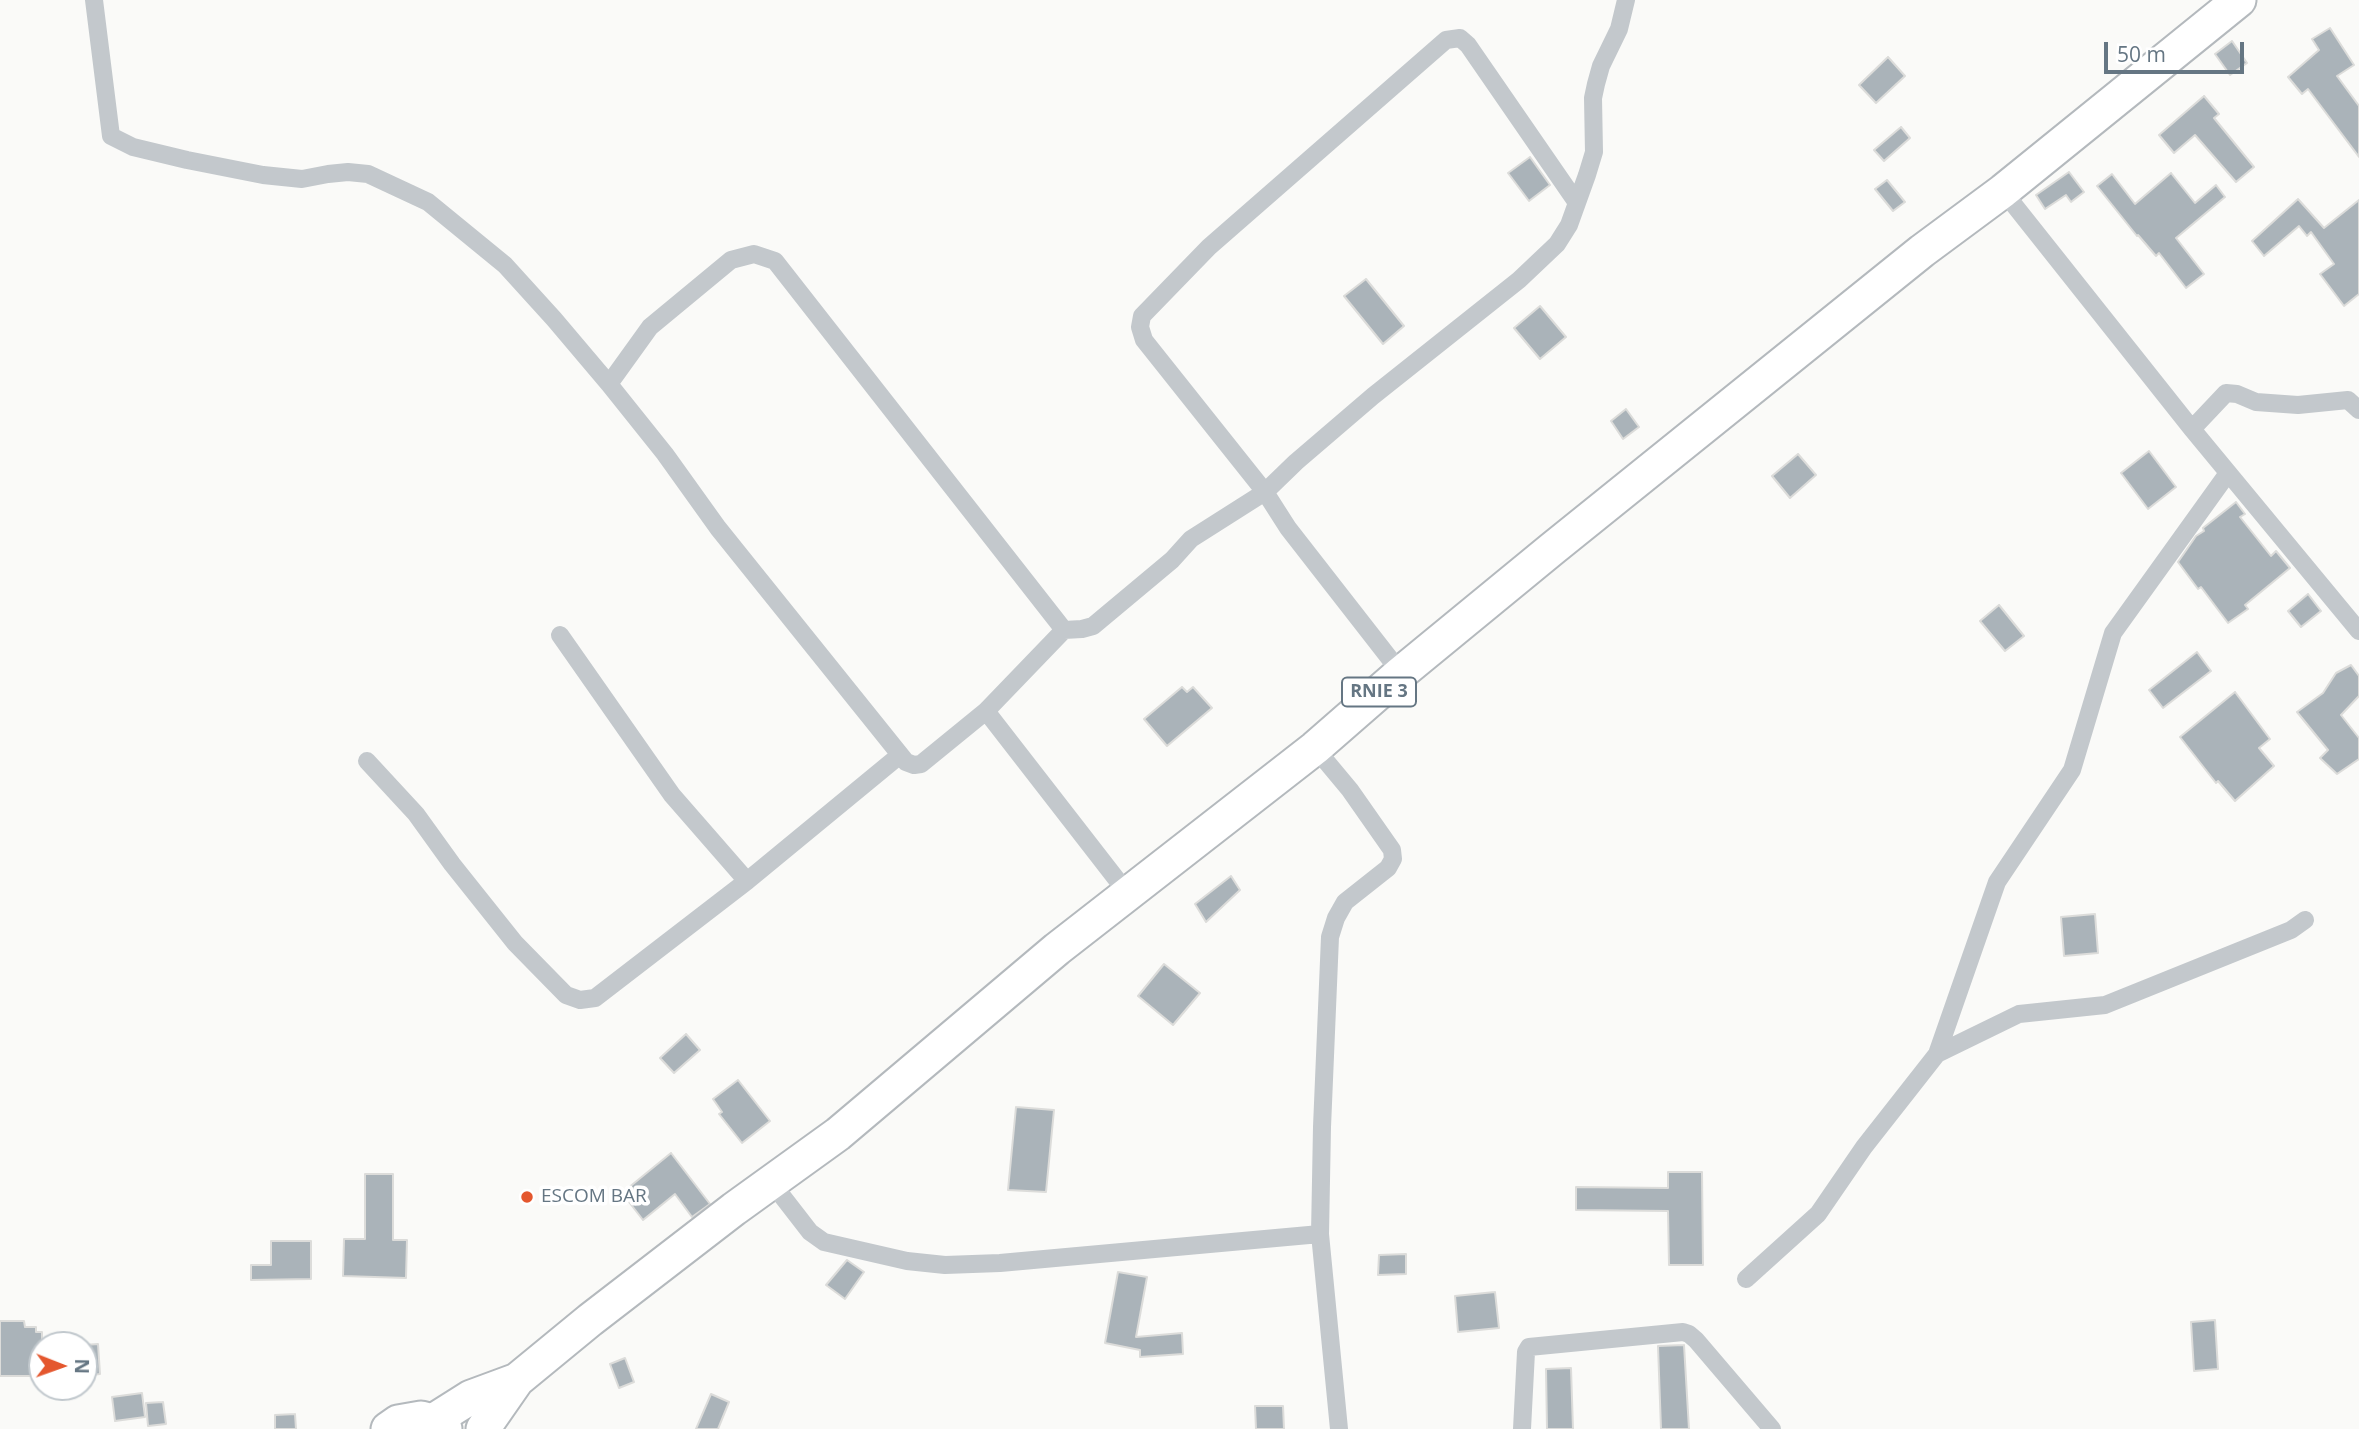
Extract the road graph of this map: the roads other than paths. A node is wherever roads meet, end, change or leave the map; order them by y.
1 (94, 0) edge
2 (1626, 0) edge
3 (2239, 0) edge
4 (2003, 191) junction
5 (1577, 203) junction
6 (609, 384) junction
7 (2359, 410) edge
8 (2192, 429) junction
9 (2228, 473) junction
10 (1265, 492) junction
11 (1064, 630) junction
12 (2359, 631) edge
13 (560, 635) dead end
14 (1401, 673) junction
15 (986, 711) junction
16 (1315, 748) junction
17 (900, 755) junction
18 (367, 761) dead end
19 (747, 881) junction
20 (1128, 894) junction
21 (2305, 920) dead end
22 (1937, 1054) junction
23 (772, 1183) junction
24 (1320, 1234) junction
25 (1746, 1279) dead end
26 (517, 1380) junction
27 (439, 1425) edge
28 (388, 1429) edge
29 (483, 1429) edge
30 (1339, 1429) edge
31 (1522, 1429) edge
32 (1772, 1429) edge

1 - 6 street
2 - 5 street
3 - 4 highway, RNIE 3
4 - 8 street
4 - 14 highway, RNIE 3
5 - 10 street
5 - 10 street
6 - 11 street
6 - 17 street
7 - 8 street
8 - 9 street
9 - 12 street
9 - 22 street
10 - 11 street
10 - 14 street
11 - 15 street
13 - 19 street
14 - 16 highway, RNIE 3
15 - 17 street
15 - 20 street
16 - 20 highway, RNIE 3
16 - 24 street
17 - 19 street
18 - 19 street
20 - 23 highway, RNIE 3
21 - 22 street
22 - 25 street
23 - 24 street
23 - 26 highway, RNIE 3
24 - 30 street
26 - 27 highway, RNIE 3
26 - 29 highway, RNIE 3
27 - 28 highway
31 - 32 street

